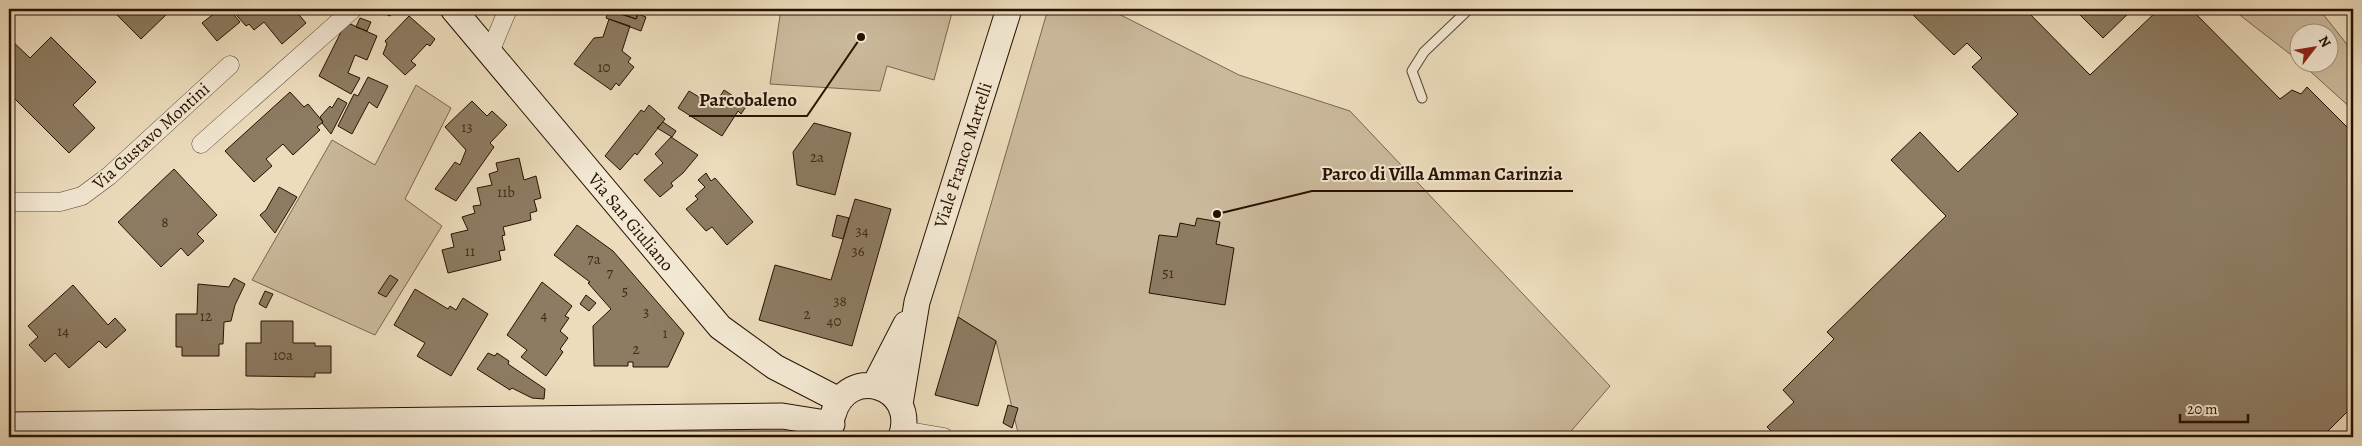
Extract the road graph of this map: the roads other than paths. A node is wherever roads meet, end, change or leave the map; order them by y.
1 (353, 9) edge
2 (453, 9) edge
3 (508, 9) edge
4 (1009, 9) edge
5 (1469, 9) edge
6 (490, 52) junction
7 (230, 65) dead end
8 (1422, 98) dead end
9 (201, 144) dead end
10 (9, 202) edge
11 (917, 302) junction
12 (874, 386) junction
13 (839, 400) junction
14 (900, 404) junction
15 (9, 425) edge
16 (580, 429) edge
17 (362, 430) edge
18 (834, 431) edge
19 (902, 434) edge
20 (944, 437) edge

1 - 9 street
2 - 6 main road, Via San Giuliano
3 - 6 street
4 - 11 main road, Viale Franco Martelli
5 - 8 lane
6 - 13 main road, Via San Giuliano
7 - 10 street, Via Gustavo Montini
11 - 12 main road, Viale Franco Martelli
11 - 14 main road, Viale Franco Martelli
12 - 13 main road
12 - 14 main road
13 - 18 main road
14 - 19 main road, Viale Franco Martelli
15 - 17 main road
16 - 17 main road
16 - 18 main road
19 - 20 street

